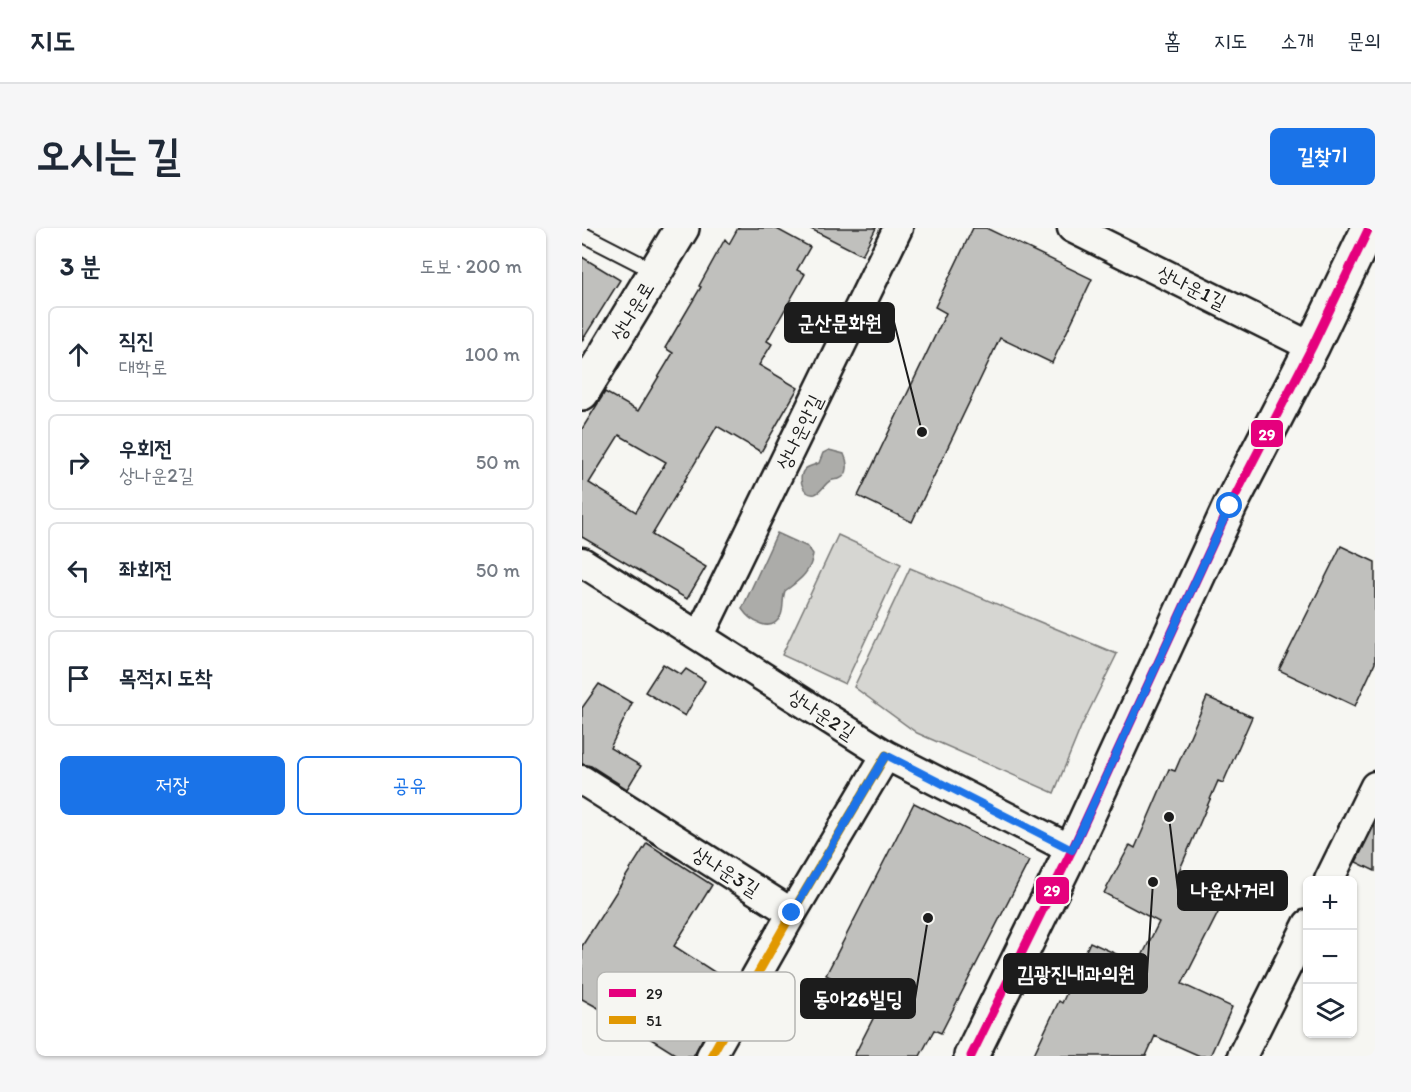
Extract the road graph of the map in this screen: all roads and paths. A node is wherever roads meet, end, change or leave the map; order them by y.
1 (682, 228) edge
2 (898, 228) edge
3 (1072, 228) edge
4 (1370, 228) edge
5 (588, 233) edge
6 (1109, 236) edge
7 (656, 272) junction
8 (1312, 347) junction
9 (582, 393) edge
10 (582, 562) edge
11 (700, 635) junction
12 (886, 755) junction
13 (582, 780) edge
14 (1375, 786) edge
15 (1072, 850) junction
16 (1331, 876) edge
17 (792, 913) junction
18 (1305, 930) edge
19 (759, 972) edge
20 (719, 1041) edge
21 (711, 1056) edge
22 (971, 1056) edge
23 (1242, 1056) edge

1 - 7 street, 상나운로
2 - 11 street, 상나운안길
3 - 6 street, 상나운1길
4 - 8 street
5 - 7 lane
6 - 8 street, 상나운1길
7 - 9 street, 상나운로
8 - 15 street
10 - 11 street, 상나운2길
11 - 12 street, 상나운2길
12 - 15 street, 상나운2길
12 - 17 street
13 - 17 street, 상나운3길
14 - 16 street
15 - 22 street
17 - 19 street
18 - 23 street
20 - 21 street

